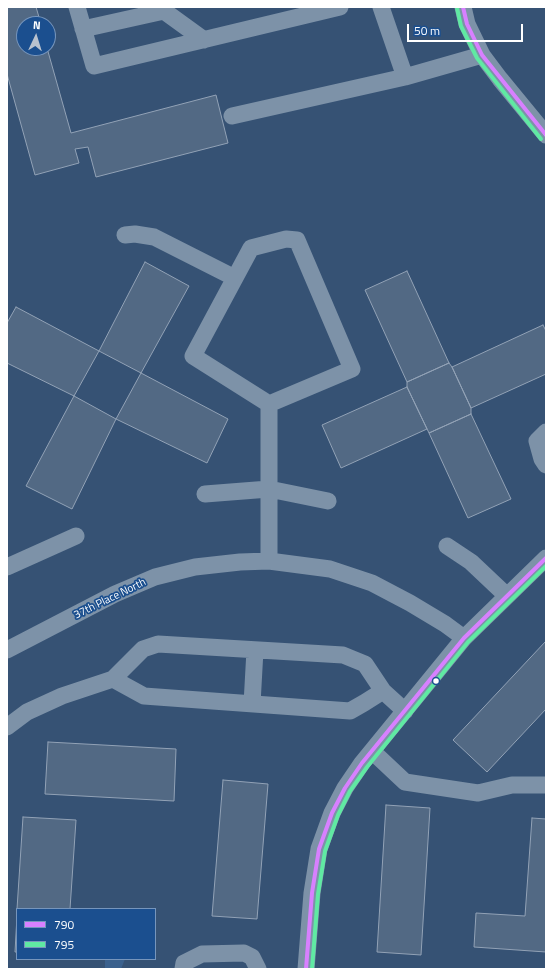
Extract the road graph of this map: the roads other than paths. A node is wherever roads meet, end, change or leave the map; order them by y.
1 (77, 7) edge
2 (340, 7) edge
3 (381, 7) edge
4 (462, 7) edge
5 (83, 29) junction
6 (204, 40) junction
7 (482, 55) junction
8 (405, 77) junction
9 (232, 116) dead end
10 (546, 135) edge
11 (125, 235) dead end
12 (235, 278) junction
13 (269, 404) junction
14 (546, 432) edge
15 (546, 465) edge
16 (270, 489) junction
17 (205, 494) dead end
18 (328, 501) dead end
19 (76, 536) dead end
20 (448, 546) dead end
21 (546, 558) edge
22 (269, 561) junction
23 (7, 567) edge
24 (507, 596) junction
25 (464, 638) junction
26 (7, 650) edge
27 (255, 650) junction
28 (112, 679) junction
29 (383, 691) junction
30 (252, 704) junction
31 (404, 711) junction
32 (7, 727) edge
33 (372, 751) junction
34 (546, 785) edge
35 (183, 969) edge
36 (258, 969) edge
37 (306, 969) edge

1 - 5 street
2 - 6 street
3 - 8 street
4 - 7 street
5 - 6 street
5 - 6 street
7 - 8 street
7 - 10 street
8 - 9 street
11 - 12 street
12 - 13 street
12 - 13 street
13 - 16 street
14 - 15 street
16 - 17 street
16 - 18 street
16 - 22 street
19 - 23 street
20 - 24 street
21 - 24 street
22 - 25 street, 37th Place North
22 - 26 street, 37th Place North
24 - 25 street
25 - 31 street
27 - 28 street
27 - 29 street
27 - 30 street
28 - 30 street
28 - 32 street
29 - 30 street
29 - 31 street
31 - 33 street
33 - 34 street
33 - 37 street
35 - 36 street

